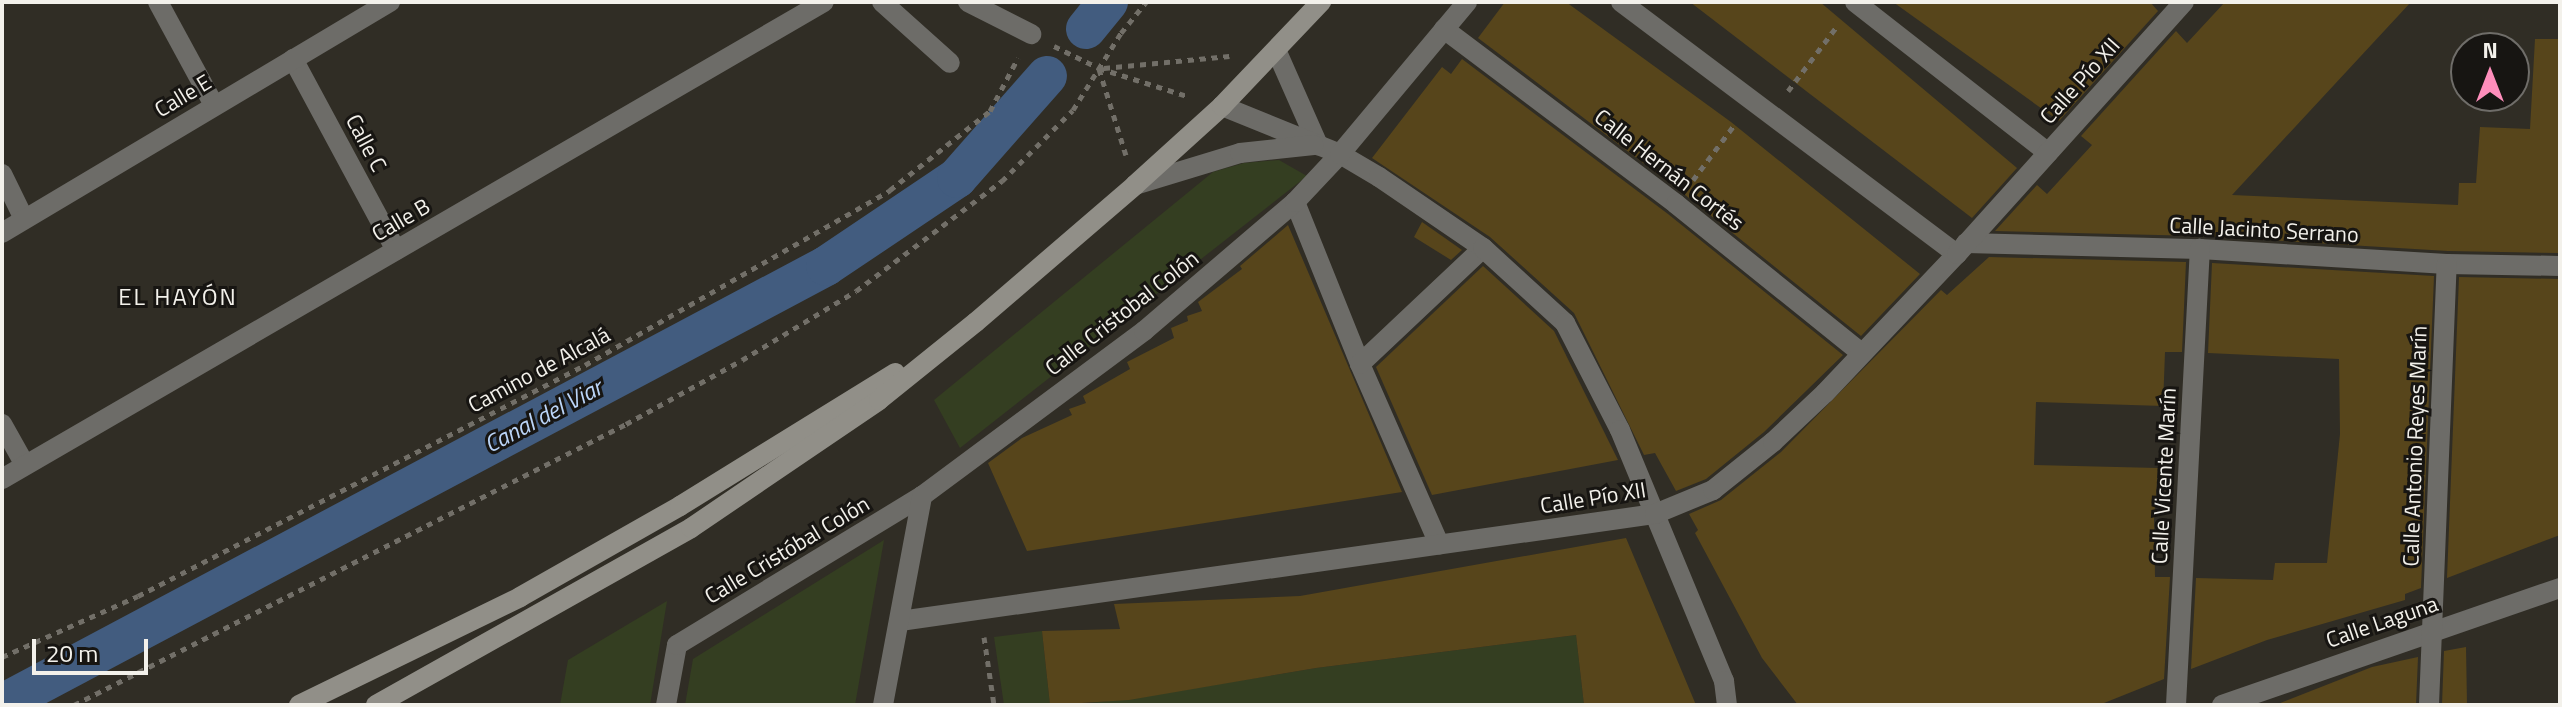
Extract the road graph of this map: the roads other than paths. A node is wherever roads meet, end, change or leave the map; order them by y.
1 (158, 2) edge
2 (390, 2) edge
3 (824, 2) edge
4 (882, 2) edge
5 (968, 2) edge
6 (1321, 2) edge
7 (1467, 2) edge
8 (1621, 2) edge
9 (2184, 2) edge
10 (1850, 8) edge
11 (1444, 29) junction
12 (1031, 34) road end
13 (1277, 52) junction
14 (293, 59) junction
15 (950, 63) dead end
16 (214, 105) junction
17 (1222, 106) junction
18 (1318, 145) junction
19 (2048, 153) junction
20 (1340, 154) junction
21 (2, 174) edge
22 (1135, 185) junction
23 (1295, 202) junction
24 (24, 219) junction
25 (2, 233) edge
26 (1483, 248) junction
27 (1961, 248) junction
28 (2200, 249) junction
29 (396, 250) junction
30 (2447, 264) junction
31 (2560, 266) edge
32 (976, 322) junction
33 (1860, 352) junction
34 (1360, 364) junction
35 (2, 424) edge
36 (25, 465) junction
37 (2, 479) edge
38 (922, 496) junction
39 (1655, 514) junction
40 (1439, 544) junction
41 (2560, 588) edge
42 (900, 621) junction
43 (2431, 630) junction
44 (1724, 681) junction
45 (299, 705) edge
46 (376, 705) edge
47 (666, 705) edge
48 (883, 705) edge
49 (1727, 705) edge
50 (1744, 705) edge
51 (2176, 705) edge
52 (2222, 705) edge
53 (2429, 705) edge

1 - 16 street
2 - 14 street, Calle E
3 - 29 street, Calle B
4 - 15 street
5 - 12 street
6 - 13 main road
7 - 11 street, Calle Cristobal Colón
8 - 27 street
9 - 19 street, Calle Pío XII
10 - 19 street
11 - 20 street, Calle Cristobal Colón
11 - 33 street, Calle Hernán Cortés
13 - 17 main road
13 - 18 street
14 - 16 street, Calle E
14 - 29 street, Calle C
16 - 24 street, Calle E
17 - 18 street
17 - 22 main road
18 - 20 street
18 - 22 street
19 - 27 street, Calle Pío XII
20 - 23 street, Calle Cristobal Colón
20 - 26 street
21 - 24 street
22 - 32 main road
23 - 34 street
23 - 38 street, Calle Cristobal Colón
24 - 25 street, Calle E
26 - 34 street
26 - 39 street
27 - 28 street, Calle Jacinto Serrano
27 - 33 street, Calle Pío XII
28 - 30 street, Calle Jacinto Serrano
28 - 51 street, Calle Vicente Marín
29 - 36 street, Calle B
30 - 31 street, Calle Jacinto Serrano
30 - 43 street, Calle Antonio Reyes Marín
32 - 45 main road
32 - 46 main road
33 - 39 street, Calle Pío XII
34 - 40 street
35 - 36 street
36 - 37 street, Calle B
38 - 42 street
38 - 47 street, Calle Cristóbal Colón
39 - 40 street, Calle Pío XII
39 - 44 street
40 - 42 street, Calle Pío XII
41 - 43 street, Calle Laguna
42 - 48 street
43 - 52 street, Calle Laguna
43 - 53 street, Calle Antonio Reyes Marín
44 - 49 street
44 - 50 street

